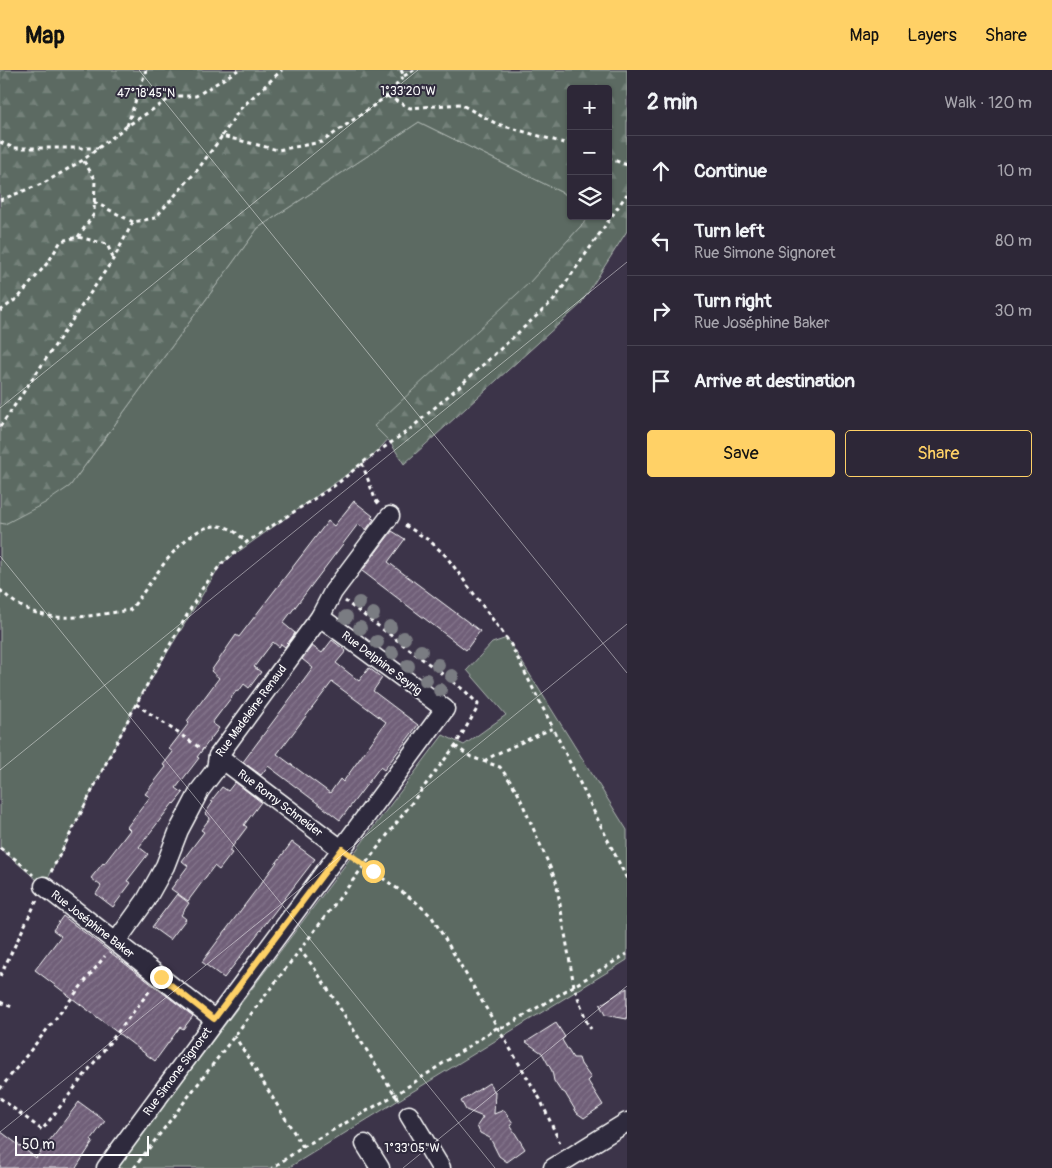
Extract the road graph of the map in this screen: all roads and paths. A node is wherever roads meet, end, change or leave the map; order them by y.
1 (146, 70) edge
2 (238, 70) edge
3 (282, 70) edge
4 (401, 70) edge
5 (414, 70) edge
6 (404, 76) junction
7 (387, 96) junction
8 (126, 126) junction
9 (222, 136) junction
10 (0, 142) edge
11 (567, 144) edge
12 (98, 148) junction
13 (612, 159) edge
14 (82, 160) junction
15 (627, 165) edge
16 (627, 194) edge
17 (0, 200) edge
18 (94, 202) junction
19 (133, 222) junction
20 (78, 236) junction
21 (114, 258) junction
22 (0, 311) edge
23 (0, 427) edge
24 (362, 463) junction
25 (390, 516) junction
26 (247, 542) junction
27 (0, 590) edge
28 (320, 617) junction
29 (136, 704) junction
30 (445, 709) joint
31 (553, 728) junction
32 (455, 746) dead end
33 (218, 756) junction
34 (484, 762) junction
35 (0, 848) edge
36 (342, 849) junction
37 (627, 879) edge
38 (44, 886) junction
39 (116, 942) junction
40 (299, 949) dead end
41 (627, 954) edge
42 (1, 971) edge
43 (0, 976) edge
44 (161, 977) junction
45 (574, 986) junction
46 (0, 1002) edge
47 (12, 1008) dead end
48 (214, 1019) junction
49 (498, 1027) junction
50 (591, 1029) dead end
51 (234, 1035) dead end
52 (0, 1088) edge
53 (395, 1095) junction
54 (0, 1098) edge
55 (409, 1115) joint
56 (627, 1122) edge
57 (365, 1144) dead end
58 (303, 1146) junction
59 (560, 1164) edge
60 (106, 1168) edge
61 (272, 1168) edge
62 (380, 1168) edge
63 (441, 1168) edge

1 - 8 path
2 - 8 path
3 - 9 path
4 - 6 path
5 - 6 path
6 - 7 path
7 - 9 path
7 - 11 path
8 - 12 path
9 - 19 path
10 - 12 path
12 - 14 path
13 - 15 path
14 - 17 path
14 - 18 path
16 - 24 path
18 - 19 path
18 - 20 path
19 - 21 path
20 - 21 path
20 - 22 path
21 - 23 path
24 - 25 path
24 - 26 path
25 - 28 street, Rue Madeleine Renaud
25 - 31 path
26 - 27 path
26 - 29 path
28 - 30 street, Rue Delphine Seyrig
28 - 33 street, Rue Madeleine Renaud
29 - 33 path
29 - 38 path
30 - 36 street, Rue Simone Signoret
31 - 34 path
31 - 37 path
32 - 34 path
33 - 36 street, Rue Romy Schneider
33 - 39 street, Rue Madeleine Renaud
34 - 45 path
35 - 38 path
36 - 48 street, Rue Simone Signoret
36 - 49 path
38 - 39 street, Rue Joséphine Baker
38 - 42 path
39 - 44 street, Rue Joséphine Baker
39 - 52 path
40 - 53 path
41 - 45 path
42 - 43 path
44 - 48 street, Rue Joséphine Baker
44 - 54 path
45 - 49 path
45 - 50 path
46 - 47 path
48 - 60 street, Rue Simone Signoret
49 - 53 path
49 - 59 path
51 - 58 path
53 - 55 path
53 - 58 path
55 - 63 street
56 - 59 street
57 - 62 street
58 - 61 path

